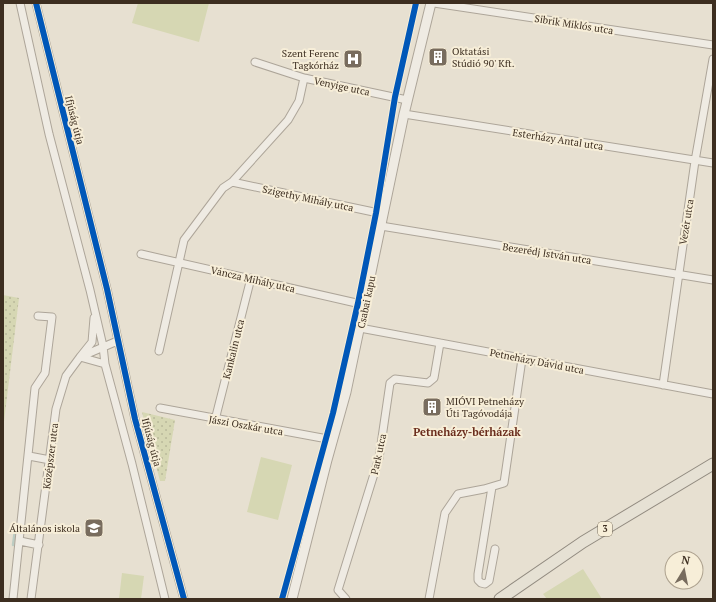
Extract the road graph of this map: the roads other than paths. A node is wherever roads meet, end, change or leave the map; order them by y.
1 (20, 3) edge
2 (36, 3) edge
3 (431, 3) edge
4 (434, 3) edge
5 (713, 45) edge
6 (713, 59) edge
7 (255, 62) dead end
8 (304, 78) junction
9 (407, 100) junction
10 (404, 114) junction
11 (695, 160) junction
12 (713, 163) edge
13 (232, 182) junction
14 (383, 214) junction
15 (381, 226) junction
16 (141, 254) dead end
17 (179, 262) junction
18 (678, 274) junction
19 (251, 278) junction
20 (713, 280) edge
21 (107, 289) junction
22 (365, 305) junction
23 (94, 312) junction
24 (38, 316) dead end
25 (360, 328) junction
26 (115, 342) junction
27 (440, 343) junction
28 (103, 346) junction
29 (159, 351) dead end
30 (80, 357) junction
31 (522, 358) junction
32 (105, 364) junction
33 (124, 368) junction
34 (663, 385) junction
35 (713, 394) edge
36 (160, 408) dead end
37 (216, 420) junction
38 (333, 440) junction
39 (29, 456) junction
40 (50, 460) junction
41 (713, 464) edge
42 (492, 487) junction
43 (20, 541) junction
44 (40, 545) junction
45 (495, 549) dead end
46 (13, 599) edge
47 (31, 599) edge
48 (165, 599) edge
49 (184, 599) edge
50 (292, 599) edge
51 (346, 599) edge
52 (429, 599) edge
53 (500, 599) edge

1 - 23 street
2 - 21 street, Ifjúság útja
3 - 9 street, Csabai kapu
4 - 5 street, Sibrik Miklós utca
6 - 11 street, Vezér utca
7 - 8 street, Venyige utca
8 - 9 street, Venyige utca
8 - 13 street
9 - 10 street, Csabai kapu
10 - 11 street, Esterházy Antal utca
10 - 14 street, Csabai kapu
11 - 12 street, Esterházy Antal utca
11 - 18 street, Vezér utca
13 - 14 street, Szigethy Mihály utca
13 - 17 street
14 - 15 street, Csabai kapu
15 - 18 street, Bezerédj István utca
15 - 22 street, Csabai kapu
16 - 17 street, Váncza Mihály utca
17 - 19 street, Váncza Mihály utca
17 - 29 street
18 - 20 street, Bezerédj István utca
18 - 34 street, Vezér utca
19 - 22 street, Váncza Mihály utca
19 - 37 street, Kankalin utca
21 - 26 street, Ifjúság útja
21 - 33 street, Ifjúság útja
22 - 25 street, Csabai kapu
23 - 28 street
23 - 30 street
24 - 39 street, Középszer utca
25 - 27 street, Petneházy Dávid utca
25 - 38 street, Csabai kapu
26 - 28 street, Középszer utca
26 - 33 street, Ifjúság útja
27 - 31 street, Petneházy Dávid utca
27 - 51 street, Park utca
28 - 30 street, Középszer utca
28 - 32 street
30 - 32 street
30 - 40 street, Középszer utca
31 - 34 street, Petneházy Dávid utca
31 - 42 street
32 - 48 street
33 - 49 street, Ifjúság útja
34 - 35 street, Petneházy Dávid utca
36 - 37 street, Jászi Oszkár utca
37 - 38 street, Jászi Oszkár utca
38 - 50 street, Csabai kapu
39 - 40 street
39 - 43 street, Középszer utca
40 - 44 street, Középszer utca
41 - 53 main road, 3
42 - 45 street
42 - 52 street
43 - 44 street
43 - 46 street
44 - 47 street, Középszer utca

